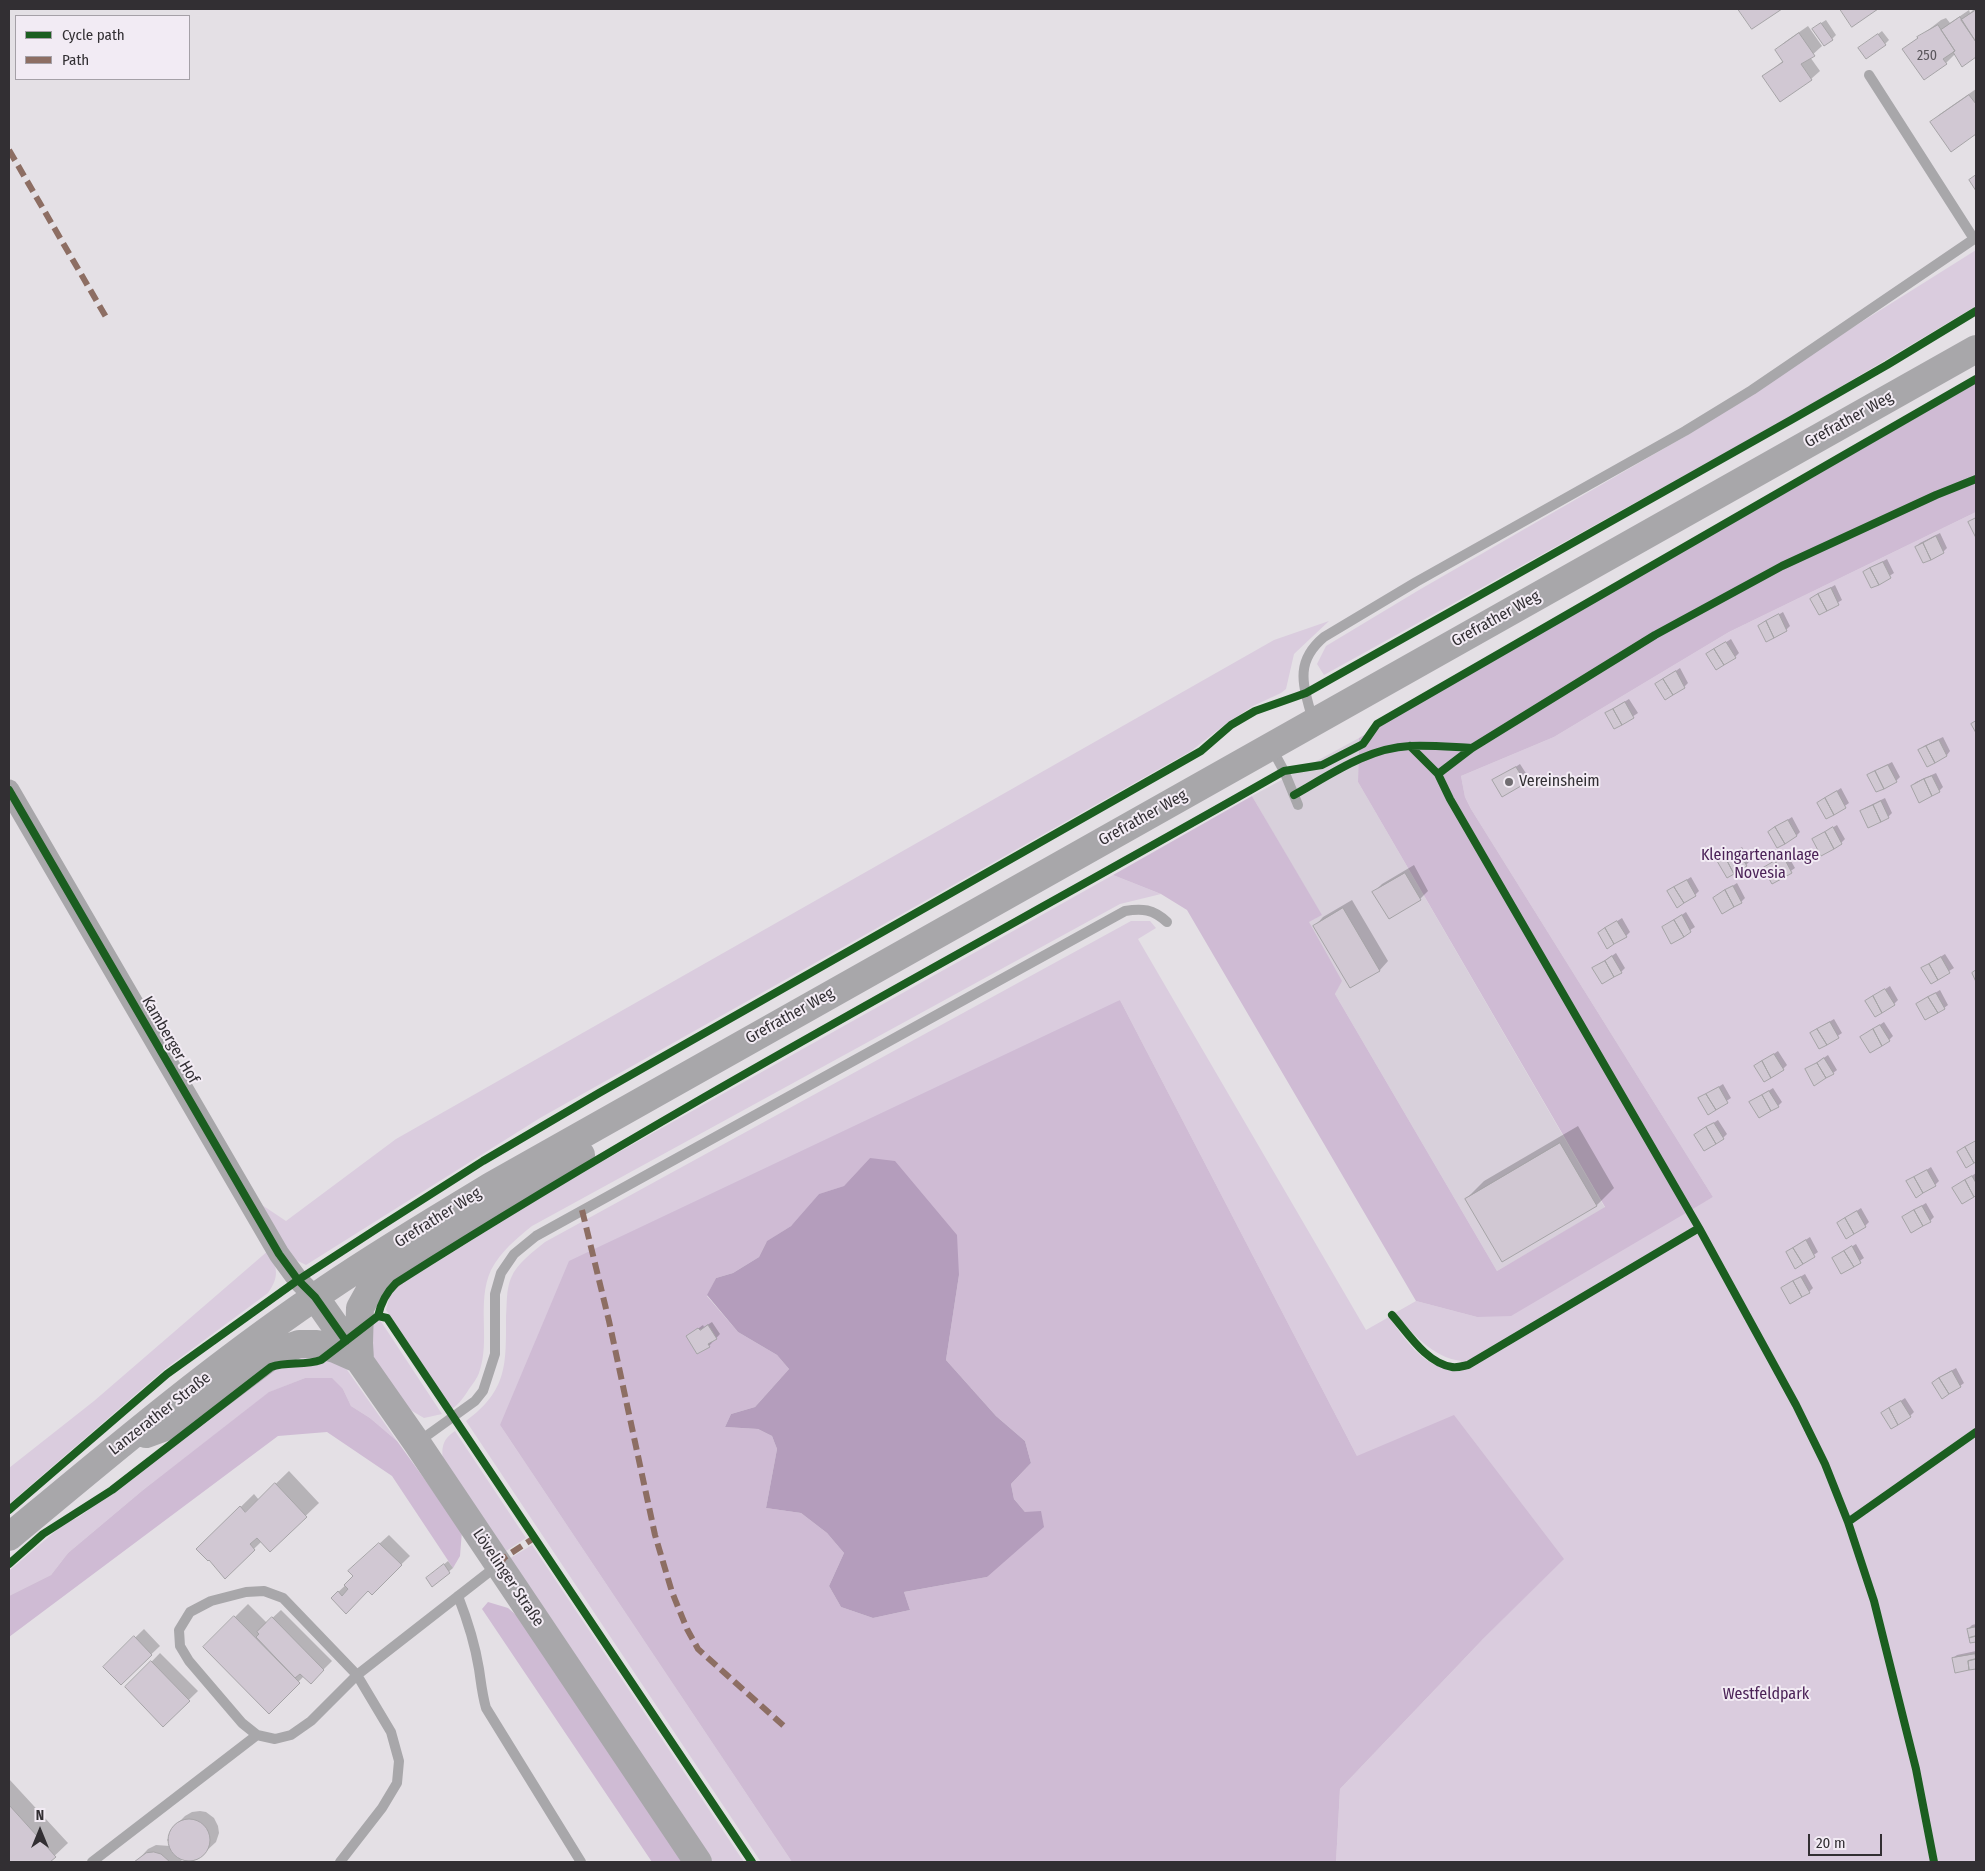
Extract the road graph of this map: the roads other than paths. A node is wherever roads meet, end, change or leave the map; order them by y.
1 (1869, 74) dead end
2 (1975, 238) edge
3 (1976, 349) edge
4 (1313, 722) junction
5 (1271, 746) junction
6 (9, 790) edge
7 (1298, 805) dead end
8 (1167, 922) dead end
9 (612, 1116) junction
10 (315, 1297) junction
11 (360, 1360) junction
12 (124, 1441) junction
13 (417, 1443) junction
14 (9, 1536) edge
15 (499, 1565) junction
16 (458, 1596) junction
17 (357, 1675) junction
18 (257, 1735) junction
19 (92, 1862) edge
20 (340, 1862) edge
21 (581, 1862) edge
22 (698, 1862) edge

1 - 2 lane
2 - 4 lane
3 - 4 main road, Grefrather Weg
4 - 5 main road, Grefrather Weg
5 - 7 lane
5 - 9 main road, Grefrather Weg
6 - 10 street, Kamberger Hof
8 - 13 lane
9 - 10 main road, Grefrather Weg
9 - 11 main road
10 - 11 main road, Lövelinger Straße
10 - 12 main road, Lanzerather Straße
11 - 12 main road
11 - 13 main road, Lövelinger Straße
12 - 14 main road, Lanzerather Straße
13 - 15 main road, Lövelinger Straße
15 - 16 lane
15 - 22 main road, Lövelinger Straße
16 - 17 lane
16 - 21 lane
17 - 18 lane
17 - 18 lane
17 - 20 lane
18 - 19 lane

